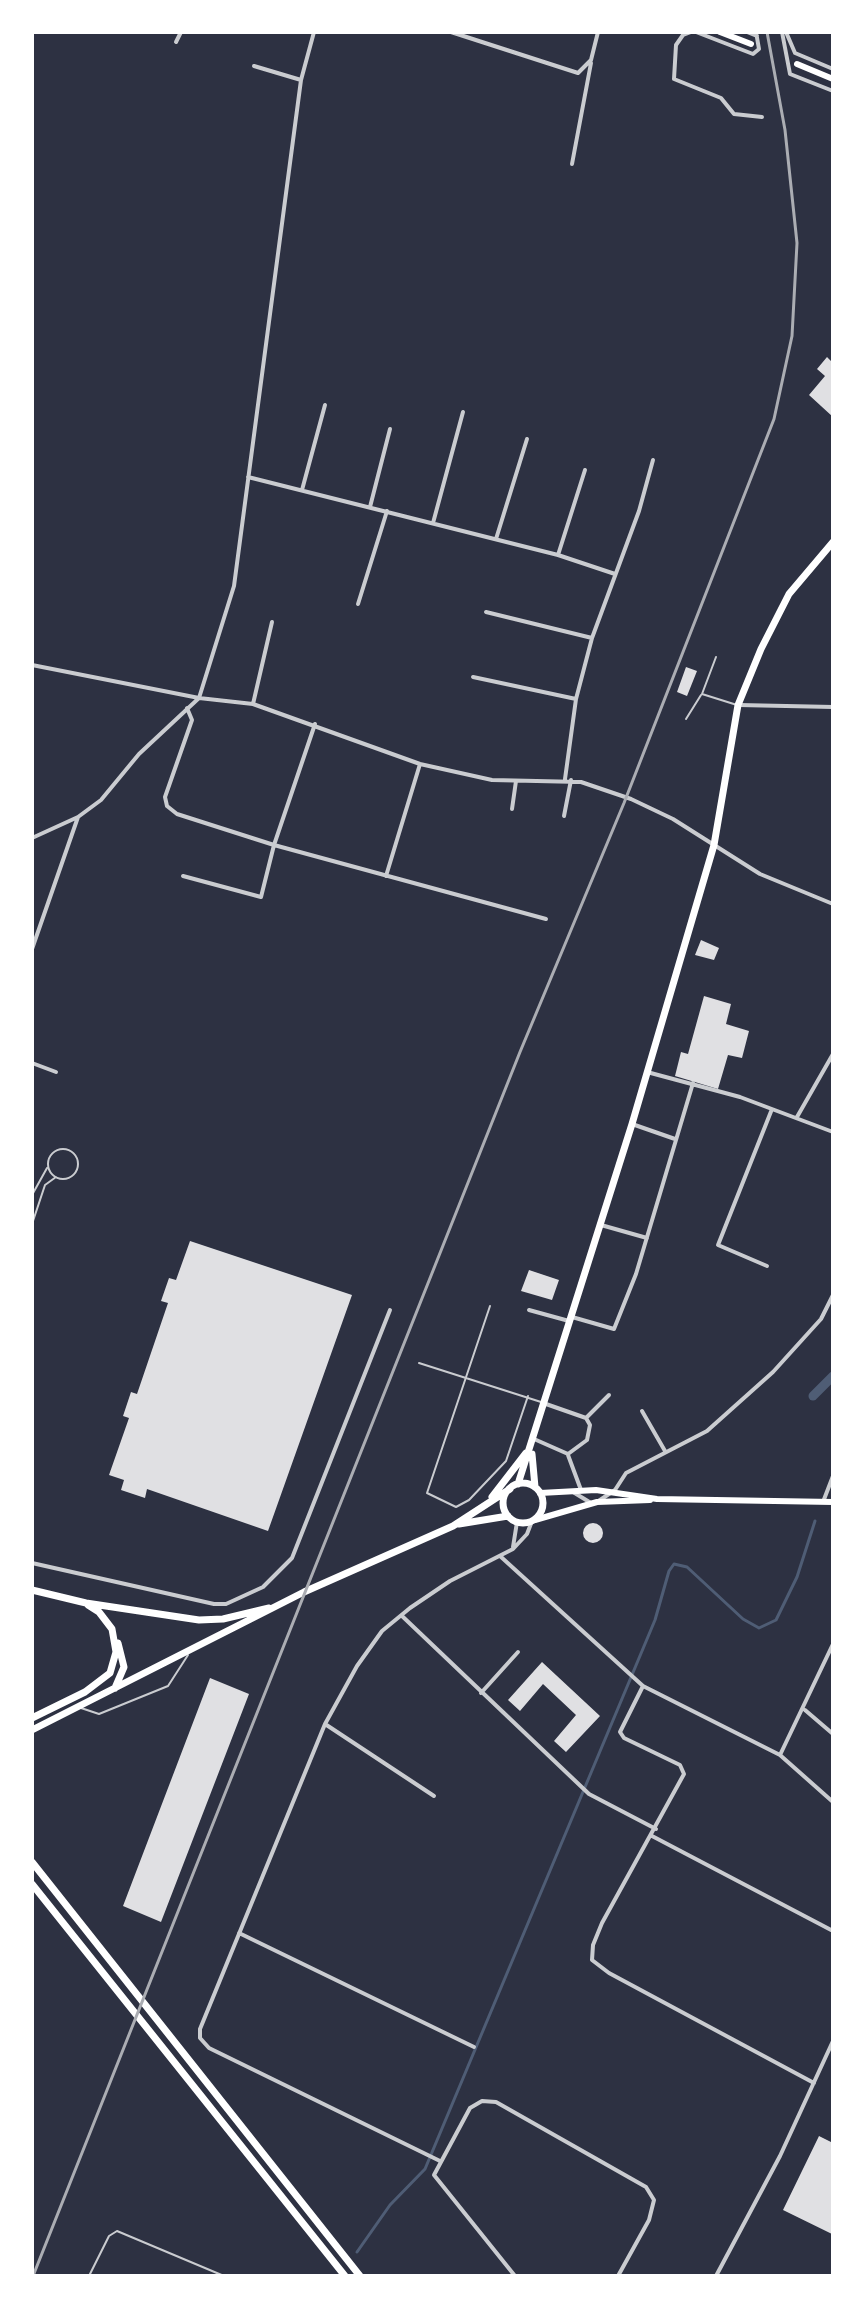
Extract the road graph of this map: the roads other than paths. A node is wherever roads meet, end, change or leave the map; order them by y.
1 (181, 32) edge
2 (314, 32) edge
3 (451, 32) edge
4 (598, 32) edge
5 (694, 32) edge
6 (720, 32) edge
7 (747, 32) edge
8 (784, 32) edge
9 (756, 34) edge
10 (176, 42) dead end
11 (751, 44) dead end
12 (795, 53) junction
13 (591, 60) junction
14 (784, 60) junction
15 (797, 64) dead end
16 (254, 66) dead end
17 (833, 69) edge
18 (833, 79) edge
19 (301, 80) junction
20 (833, 91) edge
21 (762, 117) dead end
22 (572, 164) dead end
23 (325, 405) dead end
24 (463, 412) dead end
25 (390, 429) dead end
26 (527, 439) dead end
27 (653, 460) dead end
28 (585, 470) dead end
29 (248, 477) junction
30 (302, 490) junction
31 (370, 507) junction
32 (387, 511) junction
33 (433, 523) junction
34 (496, 539) junction
35 (833, 542) edge
36 (558, 555) junction
37 (615, 574) junction
38 (358, 604) dead end
39 (486, 612) dead end
40 (272, 622) dead end
41 (592, 638) junction
42 (716, 657) dead end
43 (32, 665) edge
44 (473, 677) dead end
45 (702, 694) junction
46 (199, 698) junction
47 (576, 699) junction
48 (253, 704) junction
49 (738, 705) junction
50 (833, 707) edge
51 (187, 708) junction
52 (686, 719) dead end
53 (315, 724) junction
54 (420, 764) junction
55 (565, 779) junction
56 (571, 780) junction
57 (516, 781) junction
58 (512, 809) dead end
59 (564, 816) dead end
60 (78, 817) junction
61 (32, 838) edge
62 (274, 845) junction
63 (714, 845) junction
64 (183, 876) dead end
65 (386, 876) junction
66 (833, 904) edge
67 (546, 919) dead end
68 (32, 949) edge
69 (833, 1054) edge
70 (32, 1063) edge
71 (56, 1072) dead end
72 (647, 1072) junction
73 (693, 1083) junction
74 (772, 1109) junction
75 (797, 1117) junction
76 (632, 1124) junction
77 (833, 1132) edge
78 (676, 1139) junction
79 (48, 1167) junction
80 (56, 1177) junction
81 (32, 1195) edge
82 (32, 1224) edge
83 (601, 1225) junction
84 (647, 1238) junction
85 (767, 1266) dead end
86 (833, 1295) edge
87 (490, 1306) dead end
88 (390, 1310) dead end
89 (529, 1310) dead end
90 (571, 1319) junction
91 (419, 1363) dead end
92 (468, 1377) junction
93 (609, 1395) dead end
94 (528, 1396) junction
95 (546, 1404) junction
96 (642, 1411) dead end
97 (586, 1418) junction
98 (533, 1441) junction
99 (666, 1452) junction
100 (568, 1454) junction
101 (833, 1476) edge
102 (518, 1484) junction
103 (510, 1489) junction
104 (538, 1490) junction
105 (581, 1490) junction
106 (615, 1490) junction
107 (572, 1491) junction
108 (657, 1499) junction
109 (823, 1502) junction
110 (833, 1502) edge
111 (486, 1503) junction
112 (594, 1503) junction
113 (508, 1516) junction
114 (533, 1520) junction
115 (517, 1522) junction
116 (453, 1526) junction
117 (513, 1549) junction
118 (500, 1556) junction
119 (32, 1563) edge
120 (32, 1592) edge
121 (86, 1603) junction
122 (278, 1605) junction
123 (402, 1616) junction
124 (112, 1629) junction
125 (833, 1644) edge
126 (190, 1652) junction
127 (518, 1652) dead end
128 (643, 1686) junction
129 (111, 1692) junction
130 (481, 1693) junction
131 (80, 1707) junction
132 (805, 1710) junction
133 (32, 1718) edge
134 (325, 1724) junction
135 (32, 1732) edge
136 (833, 1734) edge
137 (780, 1755) junction
138 (434, 1796) dead end
139 (833, 1802) edge
140 (656, 1829) junction
141 (652, 1836) junction
142 (32, 1862) edge
143 (32, 1884) edge
144 (833, 1931) edge
145 (239, 1933) junction
146 (833, 2041) edge
147 (474, 2047) dead end
148 (814, 2083) junction
149 (440, 2161) junction
150 (89, 2276) edge
151 (224, 2276) edge
152 (345, 2276) edge
153 (360, 2276) edge
154 (515, 2276) edge
155 (618, 2276) edge
156 (716, 2276) edge

1 - 10 street
2 - 19 street
3 - 13 street
4 - 13 street
5 - 9 street
5 - 21 street
6 - 11 main road
7 - 9 street
8 - 12 street
8 - 14 street
12 - 14 street
12 - 17 street
13 - 22 street
14 - 20 street
15 - 18 main road
16 - 19 street
19 - 29 street
23 - 30 street
24 - 33 street
25 - 31 street
26 - 34 street
27 - 37 street
28 - 36 street
29 - 30 street
29 - 46 street
30 - 31 street
31 - 32 street
32 - 33 street
32 - 38 street
33 - 34 street
34 - 36 street
35 - 49 main road
36 - 37 street
37 - 41 street
39 - 41 street
40 - 48 street
41 - 47 street
42 - 45 lane
43 - 46 street
44 - 47 street
45 - 49 lane
45 - 52 lane
46 - 48 street
46 - 51 street
47 - 55 street
48 - 53 street
49 - 50 street
49 - 63 main road
51 - 60 street
51 - 62 street
53 - 54 street
53 - 62 street
54 - 57 street
54 - 65 street
55 - 56 street
55 - 57 street
56 - 59 street
56 - 63 street
57 - 58 street
60 - 61 street
60 - 68 street
62 - 64 street
62 - 65 street
63 - 66 street
63 - 72 main road
65 - 67 street
69 - 75 street
70 - 71 street
72 - 73 street
72 - 76 main road
73 - 74 street
73 - 78 street
74 - 75 street
74 - 85 street
75 - 77 street
76 - 78 street
76 - 83 main road
78 - 84 street
79 - 80 lane
79 - 80 lane
79 - 81 lane
80 - 82 lane
83 - 84 street
83 - 90 main road
84 - 90 street
86 - 99 street
87 - 92 lane
88 - 119 street
89 - 90 street
90 - 95 main road
91 - 92 lane
92 - 94 lane
92 - 94 lane
93 - 97 street
94 - 95 lane
95 - 97 street
95 - 98 main road
96 - 99 street
97 - 100 street
98 - 100 street
98 - 102 main road
98 - 104 main road
98 - 111 main road
99 - 106 street
100 - 105 street
101 - 109 street
102 - 103 main road
102 - 104 main road
103 - 111 main road
103 - 113 main road
104 - 107 main road
104 - 114 main road
105 - 106 main road
105 - 107 main road
106 - 108 main road
106 - 112 street
107 - 112 street
108 - 109 main road
108 - 112 main road
109 - 110 main road
111 - 116 main road
112 - 114 main road
113 - 115 main road
113 - 116 main road
114 - 115 main road
114 - 117 street
115 - 117 street
116 - 122 main road
117 - 118 street
118 - 123 street
118 - 128 street
120 - 121 main road
121 - 122 main road
121 - 124 main road
122 - 126 main road
123 - 130 street
123 - 134 street
124 - 129 main road
124 - 133 main road
125 - 132 street
126 - 129 main road
126 - 131 lane
127 - 130 street
128 - 137 street
128 - 140 street
129 - 131 main road
130 - 140 street
131 - 135 main road
132 - 136 street
132 - 137 street
134 - 138 street
134 - 145 street
137 - 139 street
140 - 141 street
141 - 144 street
141 - 148 street
142 - 153 main road
143 - 152 main road
145 - 147 street
145 - 149 street
146 - 148 street
148 - 156 street
149 - 154 street
149 - 155 street
150 - 151 lane

